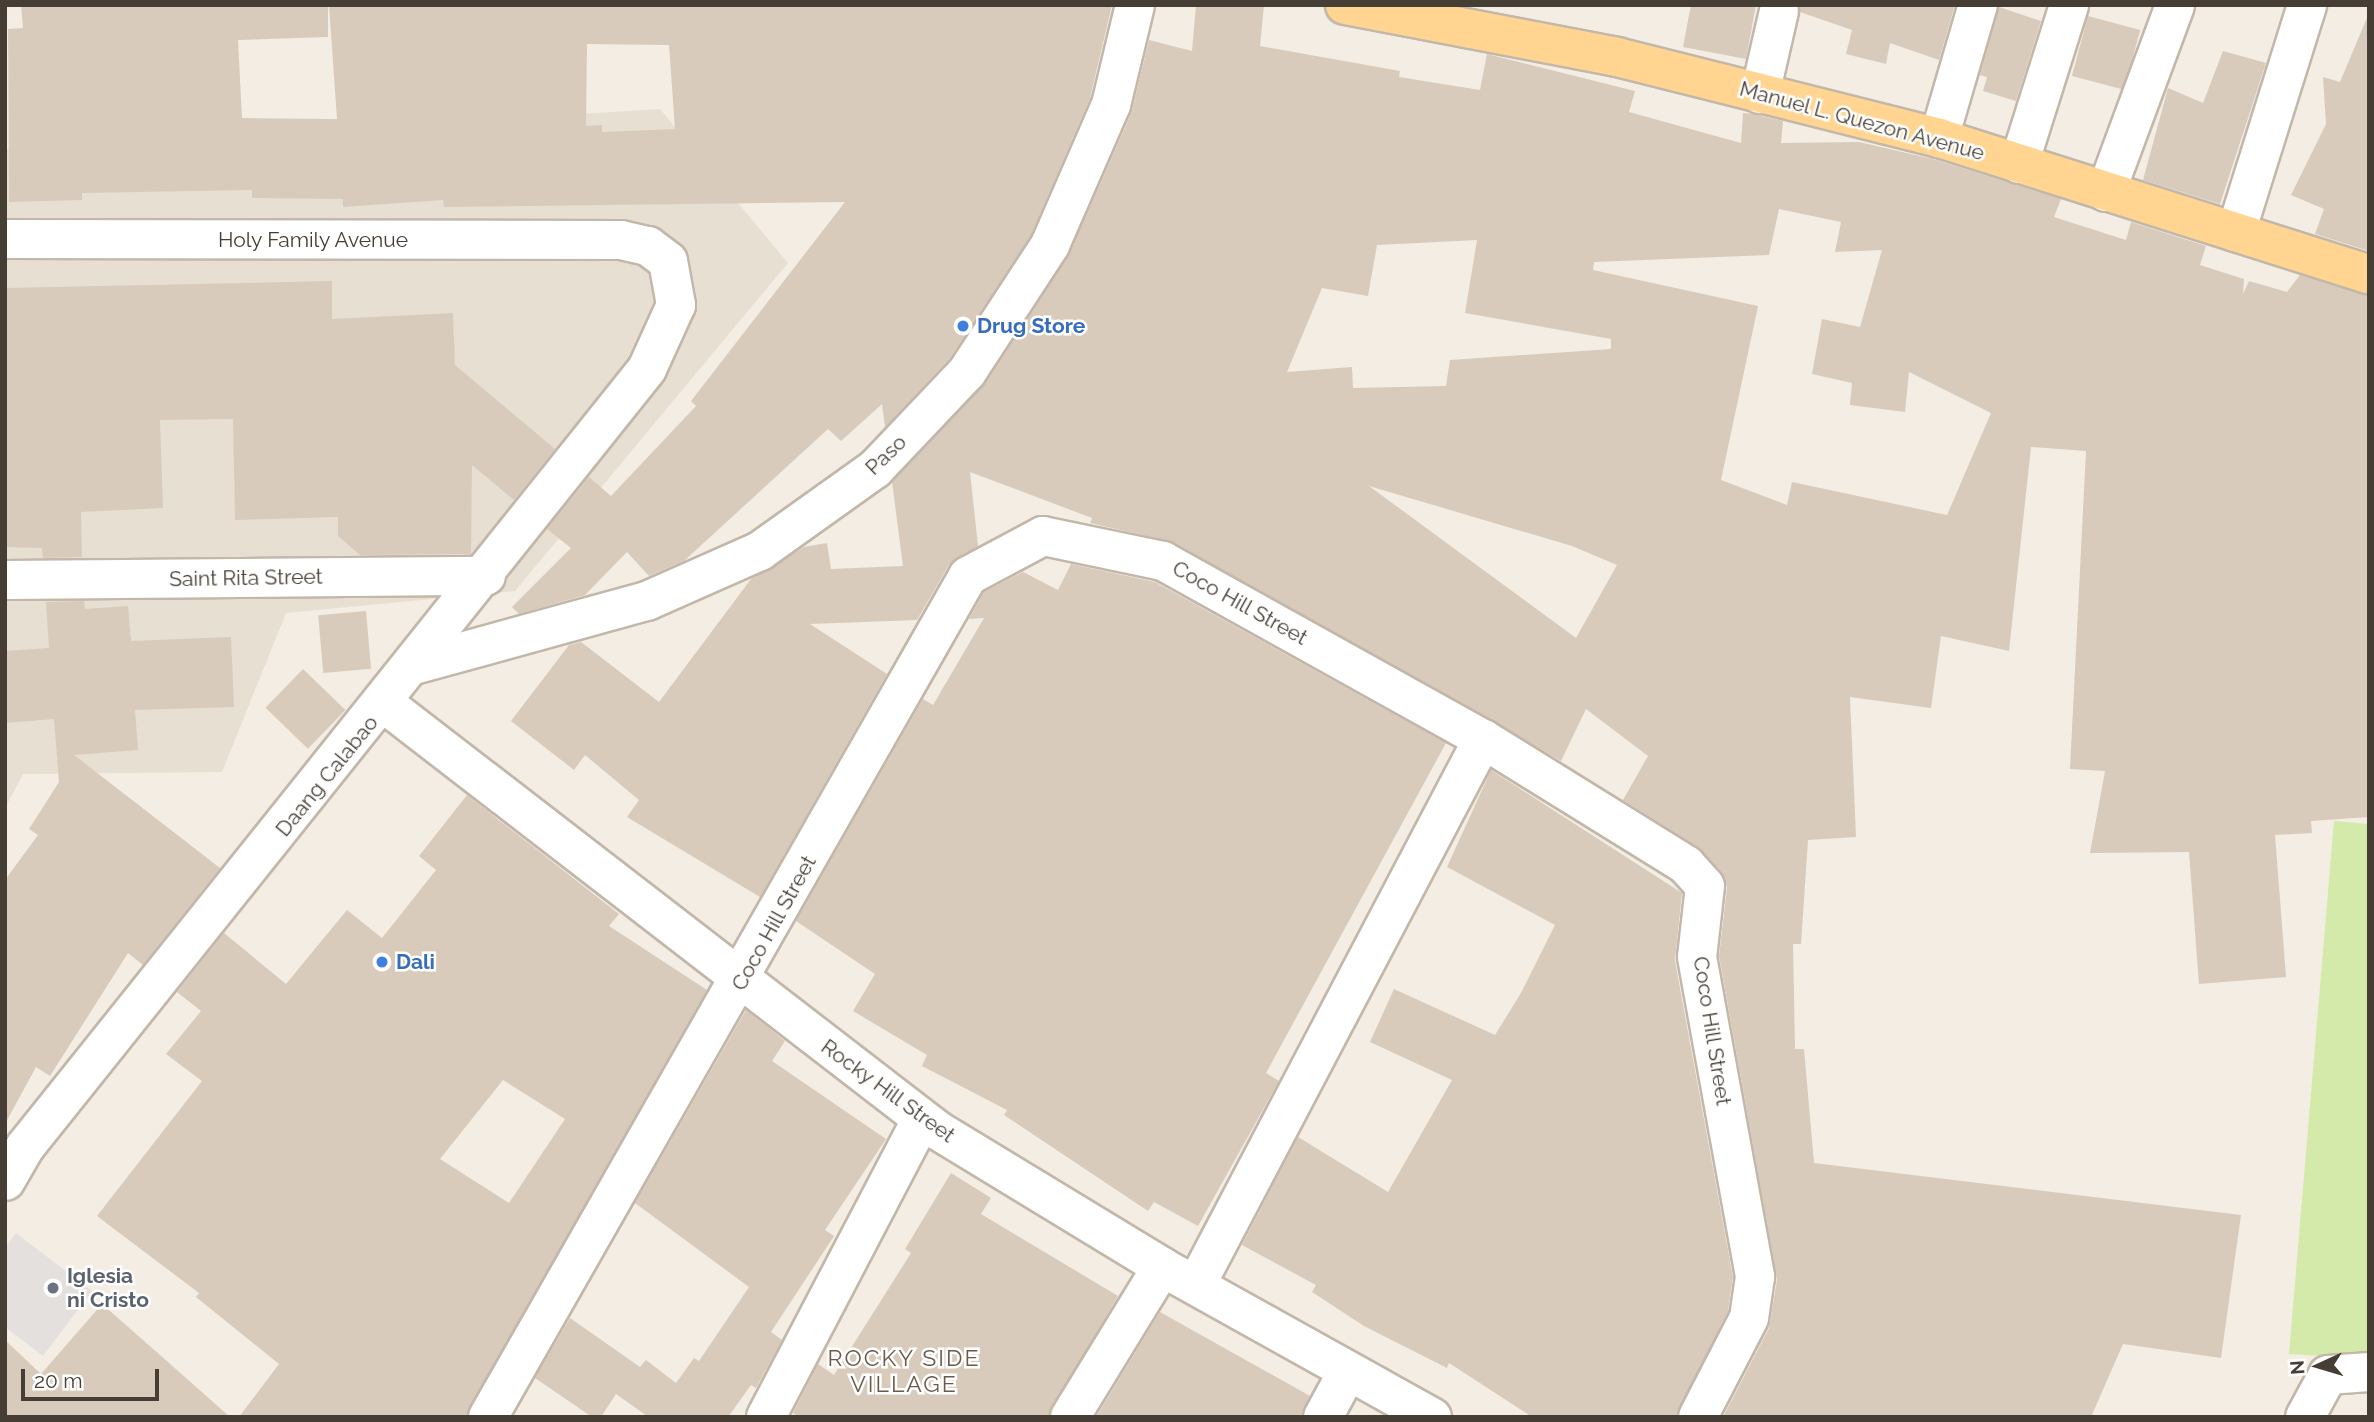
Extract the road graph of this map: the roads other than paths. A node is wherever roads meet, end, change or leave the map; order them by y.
1 (1135, 5) edge
2 (1345, 5) edge
3 (1978, 5) edge
4 (2069, 5) edge
5 (2175, 5) edge
6 (2307, 5) edge
7 (1779, 11) dead end
8 (1442, 14) edge
9 (2161, 23) edge
10 (1760, 94) junction
11 (1939, 138) junction
12 (2020, 164) junction
13 (2106, 191) junction
14 (2236, 232) junction
15 (5, 239) edge
16 (2369, 274) edge
17 (647, 369) joint
18 (486, 576) junction
19 (5, 580) edge
20 (414, 665) junction
21 (385, 704) junction
22 (1483, 739) junction
23 (742, 981) junction
24 (922, 1119) junction
25 (5, 1181) edge
26 (1162, 1267) junction
27 (1196, 1285) junction
28 (1348, 1371) junction
29 (2369, 1372) edge
30 (488, 1417) edge
31 (766, 1417) edge
32 (1070, 1417) edge
33 (1323, 1417) edge
34 (1432, 1417) edge
35 (1698, 1417) edge
36 (2305, 1417) edge

1 - 20 street, Paso
2 - 8 main road, Manuel L. Quezon Avenue
3 - 11 street
4 - 12 street
5 - 9 street
6 - 14 street
7 - 10 street
8 - 10 main road, Manuel L. Quezon Avenue
9 - 13 street
10 - 11 main road, Manuel L. Quezon Avenue
11 - 12 main road, Manuel L. Quezon Avenue
12 - 13 main road, Manuel L. Quezon Avenue
13 - 14 main road, Manuel L. Quezon Avenue
14 - 16 main road, Manuel L. Quezon Avenue
15 - 17 street, Holy Family Avenue
17 - 18 street, Daang Calabao
18 - 19 street, Saint Rita Street
18 - 20 street, Daang Calabao
20 - 21 street, Daang Calabao
21 - 23 street, Rocky Hill Street
21 - 25 street, Daang Calabao
22 - 23 street, Coco Hill Street
22 - 27 street
22 - 35 street, Coco Hill Street
23 - 24 street, Rocky Hill Street
23 - 30 street, Coco Hill Street
24 - 26 street, Rocky Hill Street
24 - 31 street
26 - 27 street, Rocky Hill Street
26 - 32 street
27 - 28 street, Rocky Hill Street
28 - 33 street
28 - 34 street, Rocky Hill Street
29 - 36 street

